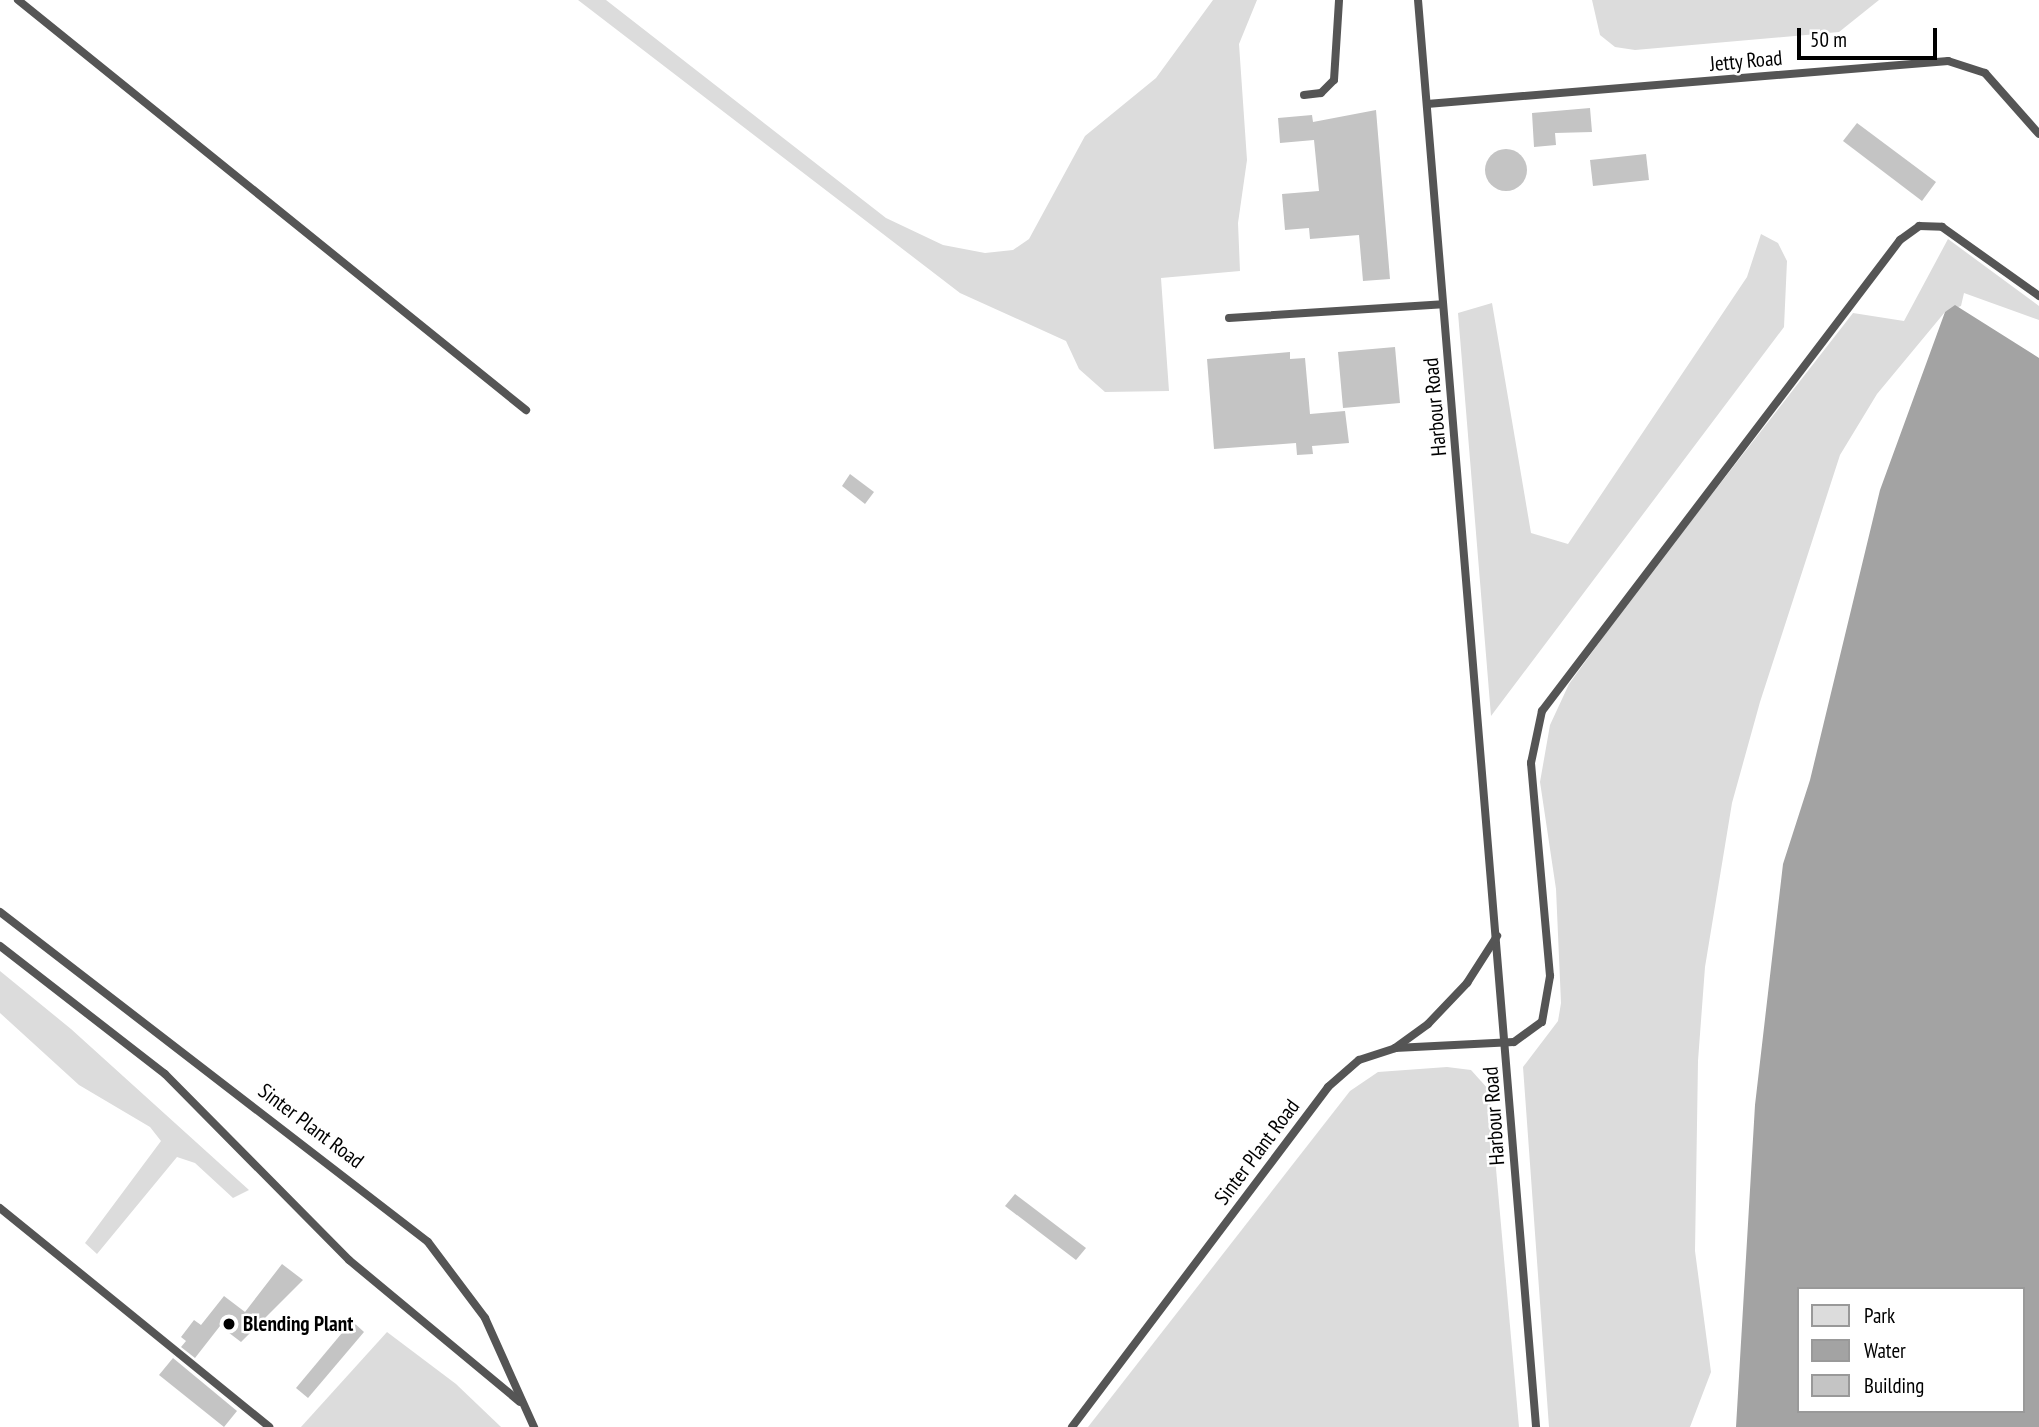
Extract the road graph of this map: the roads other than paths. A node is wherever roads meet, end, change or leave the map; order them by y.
1 (18, 0) edge
2 (1339, 0) edge
3 (1418, 0) edge
4 (1304, 94) dead end
5 (1427, 104) junction
6 (2039, 134) edge
7 (2039, 296) edge
8 (1443, 304) junction
9 (1228, 318) dead end
10 (526, 410) dead end
11 (0, 912) edge
12 (1498, 933) junction
13 (0, 946) edge
14 (1506, 1042) junction
15 (1395, 1048) junction
16 (0, 1208) edge
17 (524, 1406) junction
18 (269, 1427) edge
19 (534, 1427) edge
20 (1072, 1427) edge
21 (1536, 1427) edge

1 - 10 lane
2 - 4 lane
3 - 5 lane, Harbour Road
5 - 6 lane, Jetty Road
5 - 8 lane, Harbour Road
7 - 14 lane
8 - 9 lane
8 - 12 lane, Harbour Road
11 - 17 lane, Sinter Plant Road
12 - 14 lane, Harbour Road
12 - 15 lane, Sinter Plant Road
13 - 17 lane
14 - 15 lane
14 - 21 lane, Harbour Road
15 - 20 lane, Sinter Plant Road
16 - 18 lane
17 - 19 lane, Sinter Plant Road

